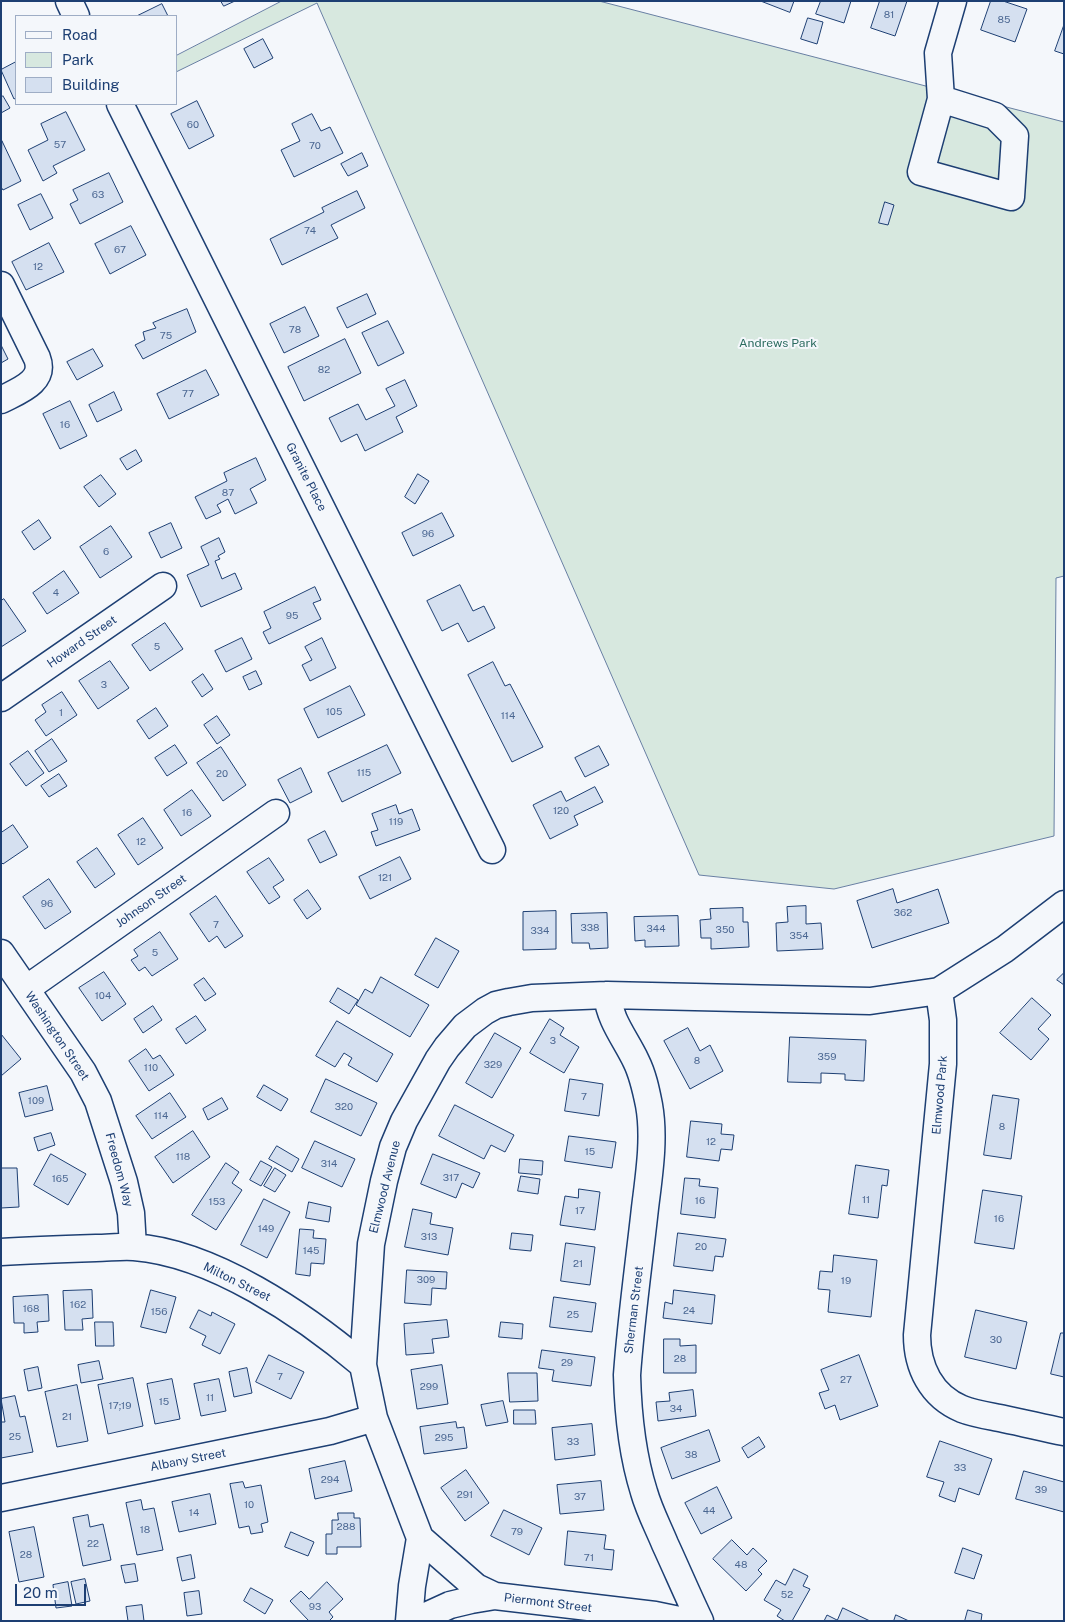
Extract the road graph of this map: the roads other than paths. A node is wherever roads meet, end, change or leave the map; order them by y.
1 (68, 1) edge
2 (953, 1) edge
3 (75, 15) edge
4 (941, 99) dead end
5 (120, 105) edge
6 (1, 285) edge
7 (1, 400) edge
8 (162, 586) dead end
9 (1, 698) edge
10 (276, 813) dead end
11 (492, 850) dead end
12 (1064, 904) edge
13 (1, 953) edge
14 (26, 989) junction
15 (939, 991) junction
16 (607, 995) junction
17 (106, 1122) joint
18 (133, 1247) junction
19 (1, 1252) edge
20 (363, 1365) junction
21 (374, 1418) junction
22 (1064, 1432) edge
23 (1, 1498) edge
24 (420, 1538) junction
25 (495, 1596) junction
26 (409, 1621) edge
27 (415, 1621) edge
28 (684, 1621) edge
29 (700, 1621) edge

1 - 3 street
2 - 4 street
5 - 11 street, Granite Place
6 - 7 street
8 - 9 street, Howard Street
10 - 14 street, Johnson Street
12 - 15 street
13 - 14 street, Washington Street
14 - 17 street, Washington Street
15 - 16 street
15 - 22 street, Elmwood Park
16 - 20 street, Elmwood Avenue
16 - 29 street, Sherman Street
17 - 18 street, Freedom Way
18 - 19 street, Milton Street
18 - 20 street, Milton Street
20 - 21 street, Elmwood Avenue
21 - 23 street, Albany Street
21 - 24 street, Elmwood Avenue
24 - 25 street, Elmwood Avenue
24 - 26 street
25 - 27 street, Piermont Street
25 - 28 street, Piermont Street

